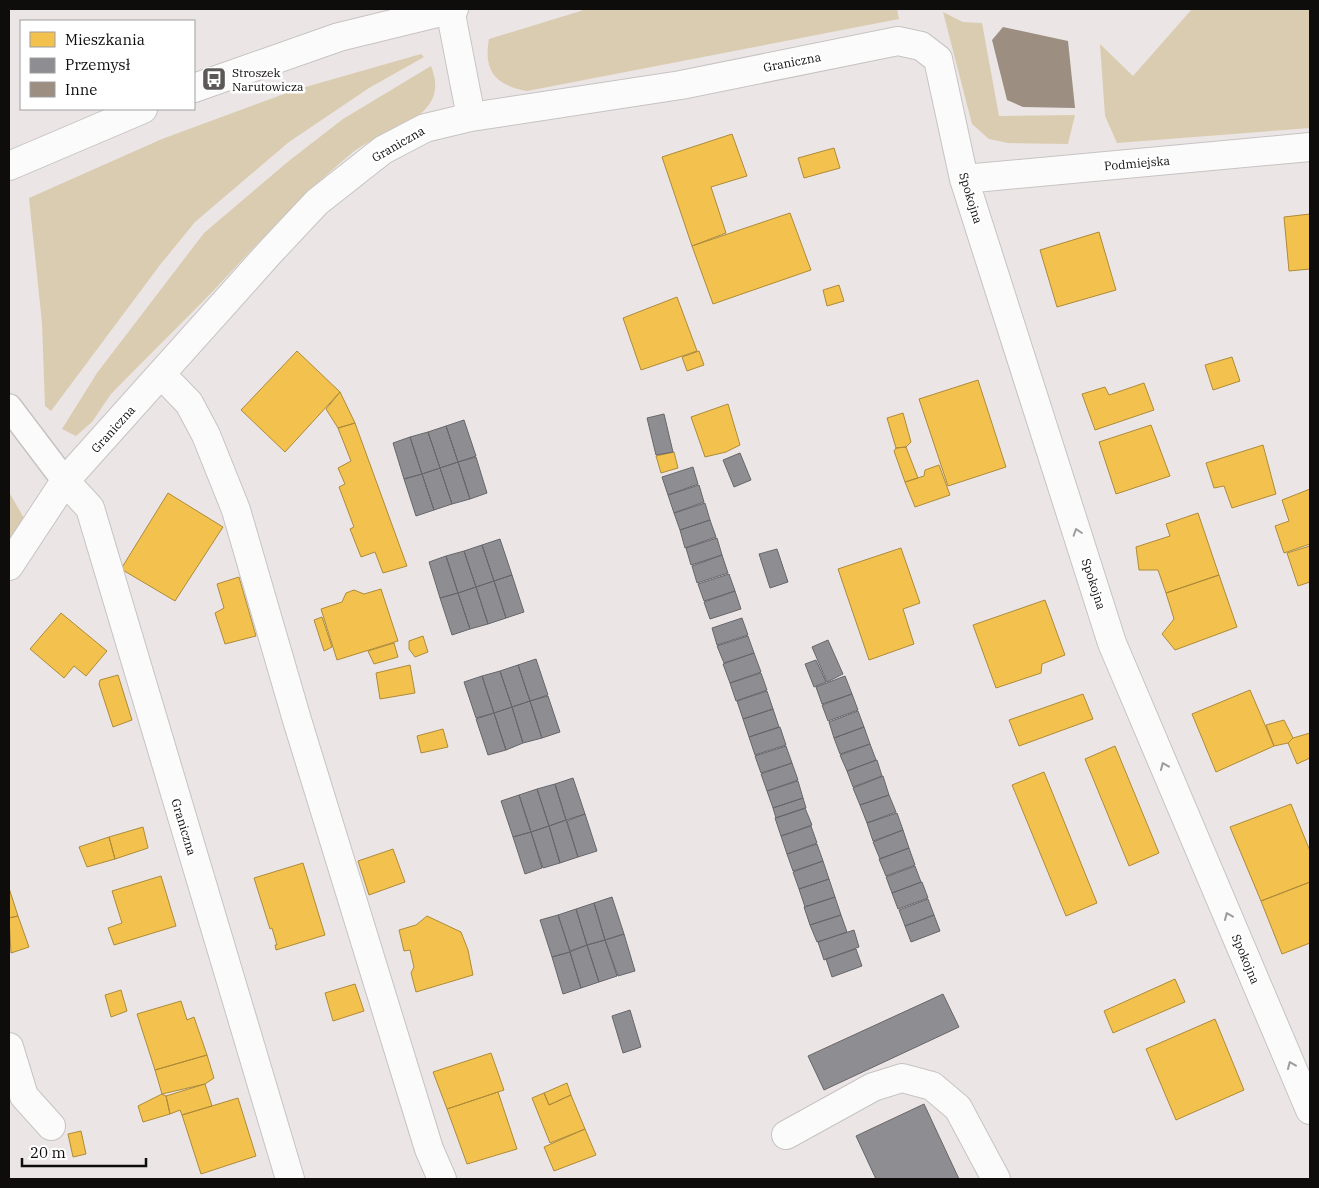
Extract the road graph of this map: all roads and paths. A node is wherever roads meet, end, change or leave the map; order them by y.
1 (451, 9) edge
2 (921, 46) joint
3 (195, 88) edge
4 (142, 110) edge
5 (471, 117) junction
6 (1310, 147) edge
7 (9, 166) edge
8 (964, 179) junction
9 (162, 375) junction
10 (9, 408) edge
11 (65, 481) junction
12 (9, 566) edge
13 (9, 1047) edge
14 (1310, 1110) edge
15 (51, 1126) dead end
16 (786, 1135) dead end
17 (290, 1179) edge
18 (442, 1179) edge
19 (996, 1179) edge

1 - 3 street
1 - 5 street
2 - 5 street, Graniczna
2 - 8 street, Spokojna
4 - 7 street
5 - 9 street, Graniczna
6 - 8 street, Podmiejska
14 -> 8 street, Spokojna
9 - 11 street, Graniczna
9 - 18 street
10 - 11 lane
11 - 12 street, Graniczna
11 - 17 street, Graniczna
13 - 15 street
16 - 19 street

